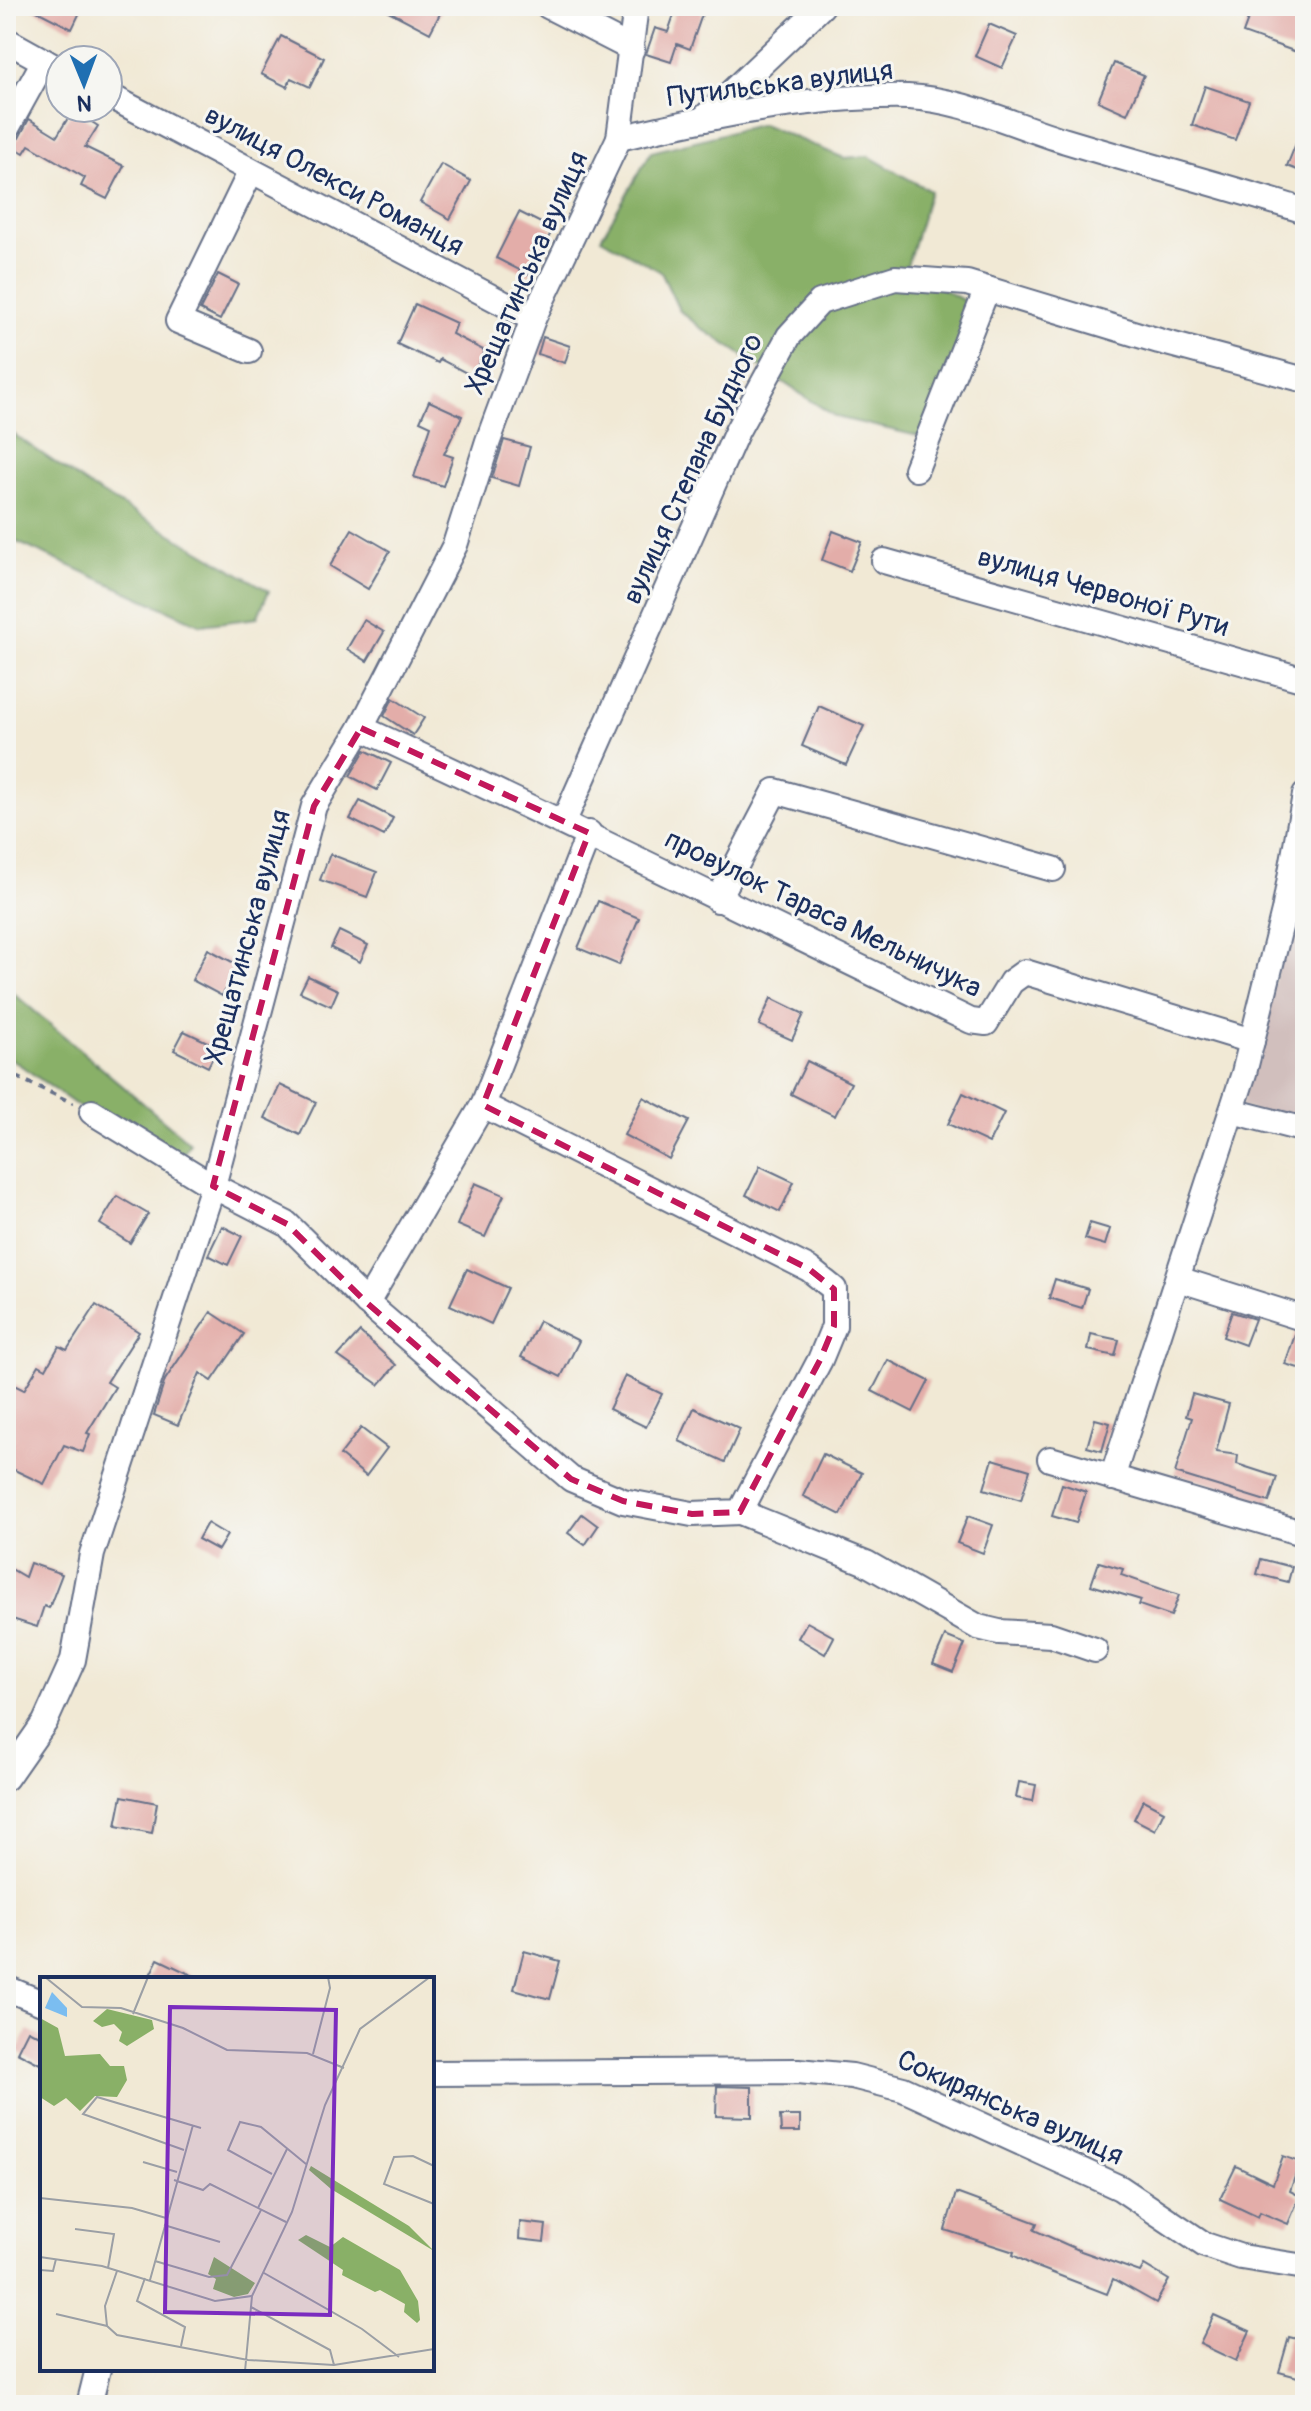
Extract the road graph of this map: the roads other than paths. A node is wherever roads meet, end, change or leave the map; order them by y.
1 (548, 6) edge
2 (636, 6) edge
3 (822, 6) edge
4 (6, 40) edge
5 (632, 49) junction
6 (44, 61) edge
7 (44, 77) edge
8 (124, 104) edge
9 (703, 119) junction
10 (6, 130) edge
11 (619, 138) junction
12 (251, 171) junction
13 (1305, 211) edge
14 (987, 289) junction
15 (533, 319) junction
16 (249, 351) dead end
17 (1305, 380) edge
18 (916, 469) dead end
19 (884, 561) dead end
20 (1305, 680) edge
21 (361, 728) junction
22 (1305, 795) edge
23 (564, 821) junction
24 (589, 833) junction
25 (1053, 869) dead end
26 (718, 900) junction
27 (1252, 1041) junction
28 (483, 1105) junction
29 (1232, 1111) junction
30 (92, 1112) road end
31 (1305, 1130) edge
32 (213, 1186) junction
33 (1178, 1279) junction
34 (367, 1303) junction
35 (1305, 1319) edge
36 (1050, 1459) dead end
37 (1112, 1478) junction
38 (740, 1512) junction
39 (1305, 1534) edge
40 (1095, 1650) dead end
41 (6, 1778) edge
42 (6, 1988) edge
43 (40, 2002) edge
44 (434, 2073) edge
45 (1303, 2266) edge
46 (98, 2371) edge
47 (89, 2405) edge

1 - 5 street
2 - 5 street, Путильська вулиця
3 - 9 street
4 - 6 street
5 - 11 street, Путильська вулиця
7 - 10 street
8 - 12 street, вулиця Олекси Романця
9 - 11 street, Путильська вулиця
9 - 13 street, Путильська вулиця
11 - 15 street, Хрещатинська вулиця
12 - 15 street, вулиця Олекси Романця
12 - 16 street
14 - 17 street, вулиця Степана Будного
14 - 18 street
14 - 23 street, вулиця Степана Будного
15 - 21 street, Хрещатинська вулиця
19 - 20 street, вулиця Червоної Рути
21 - 23 street, провулок Тараса Мельничука
21 - 32 street, Хрещатинська вулиця
22 - 27 street
23 - 24 street, провулок Тараса Мельничука
24 - 26 street, провулок Тараса Мельничука
24 - 28 street
25 - 26 street
26 - 27 street, провулок Тараса Мельничука
27 - 29 street
28 - 34 street
28 - 38 street
29 - 31 street
29 - 33 street
30 - 32 street
32 - 34 street
32 - 41 street, Хрещатинська вулиця
33 - 35 street
33 - 37 street
34 - 38 street
36 - 37 street
37 - 39 street
38 - 40 street
42 - 43 street
44 - 45 street, Сокирянська вулиця
46 - 47 street

